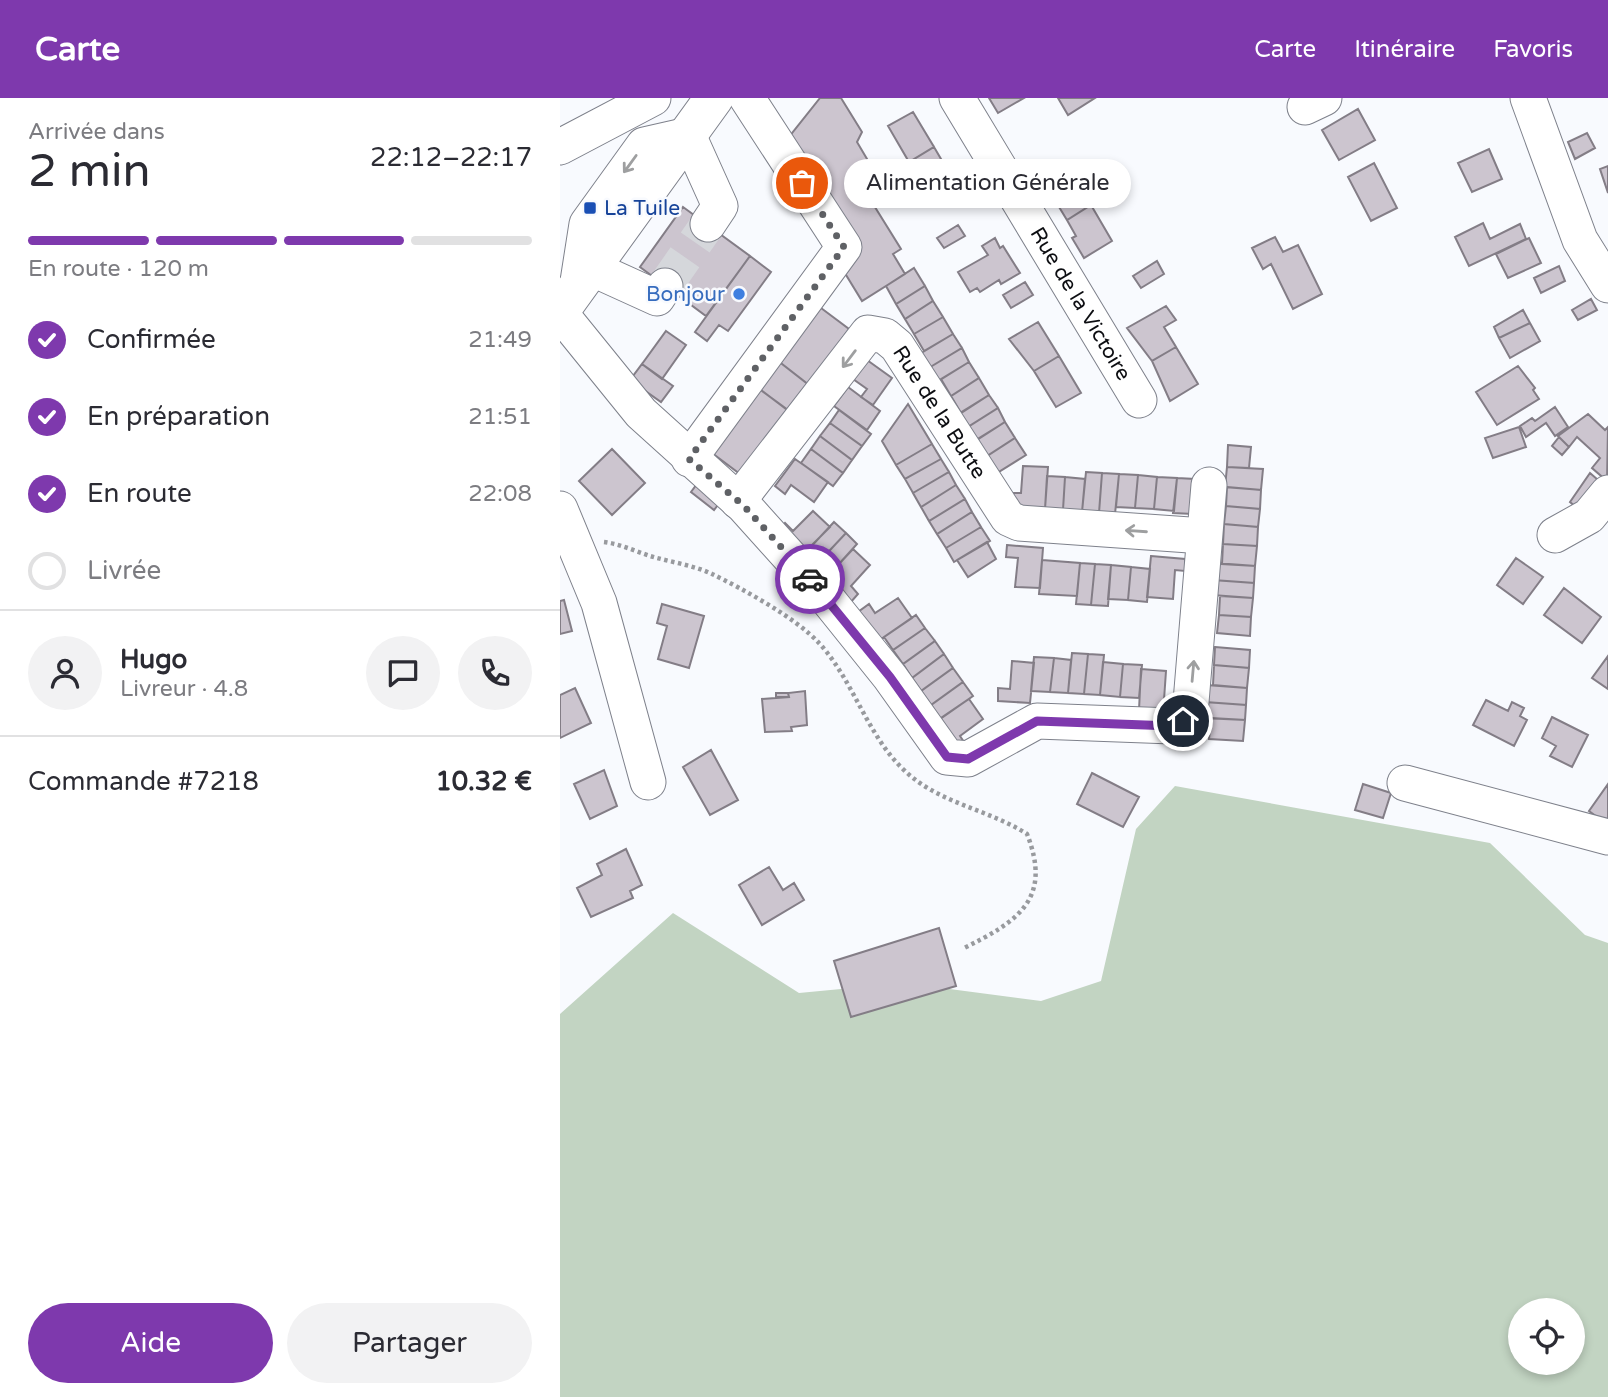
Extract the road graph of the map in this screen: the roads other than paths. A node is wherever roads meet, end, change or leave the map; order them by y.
1 (653, 98) edge
2 (714, 98) edge
3 (747, 98) edge
4 (957, 98) edge
5 (1528, 98) edge
6 (688, 135) junction
7 (560, 146) edge
8 (708, 224) tunnel mouth
9 (1594, 235) edge
10 (1608, 285) edge
11 (665, 286) tunnel mouth
12 (570, 289) edge
13 (1139, 400) dead end
14 (689, 459) junction
15 (1209, 485) dead end
16 (1608, 493) edge
17 (738, 501) junction
18 (566, 523) edge
19 (1555, 535) dead end
20 (1204, 536) junction
21 (648, 782) dead end
22 (1405, 783) dead end
23 (1608, 837) edge

1 - 7 street
2 - 6 main road
3 - 14 street
4 - 13 street, Rue de la Victoire
5 - 9 street
6 - 8 street
6 - 12 main road
9 - 10 street
11 - 12 street
12 - 14 street
14 - 17 street
15 - 20 street
16 - 19 street
20 -> 17 street, Rue de la Butte
17 -> 20 street
18 - 21 street
22 - 23 street

